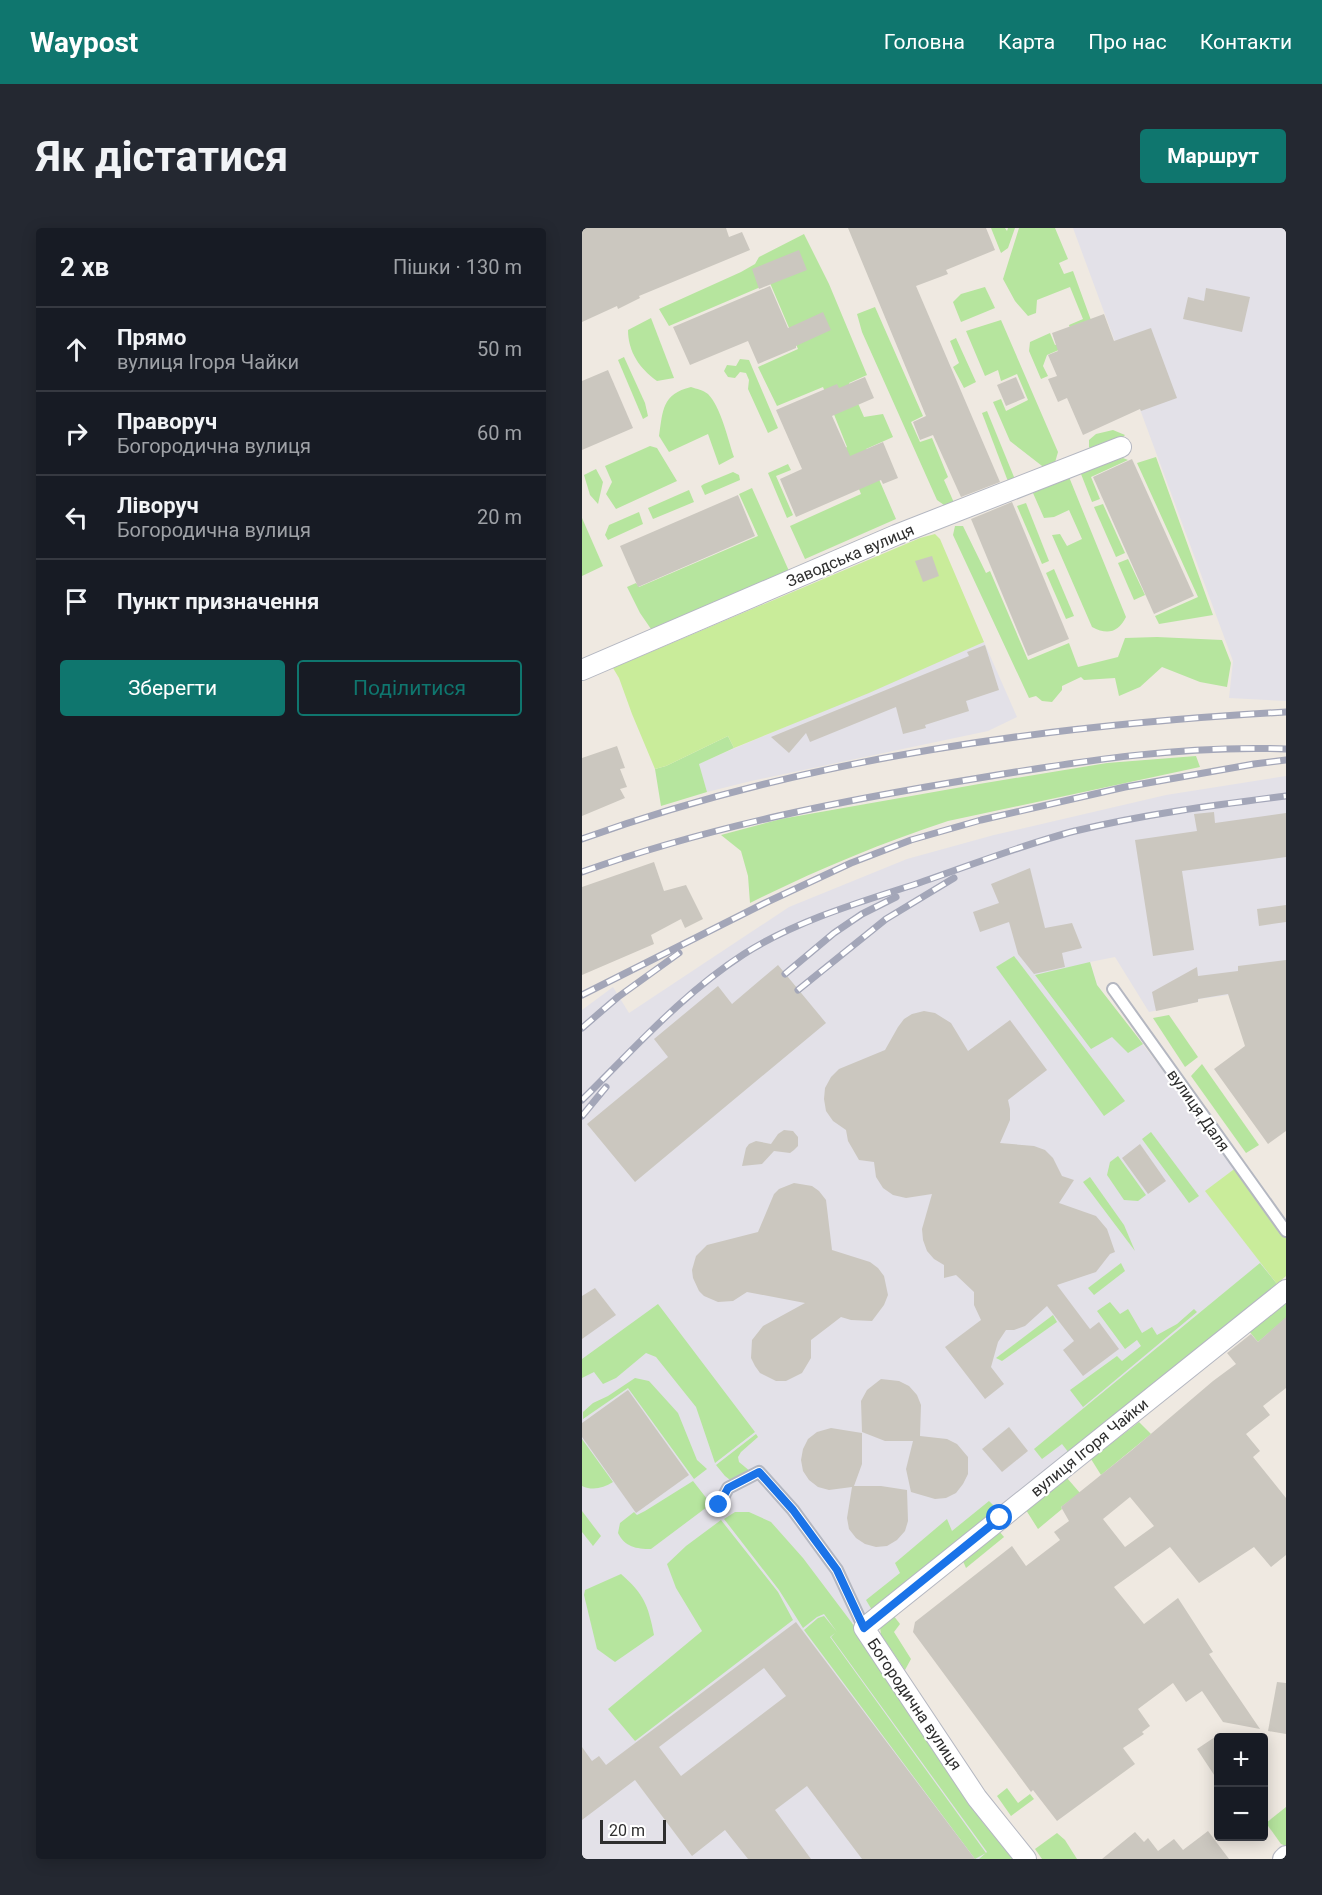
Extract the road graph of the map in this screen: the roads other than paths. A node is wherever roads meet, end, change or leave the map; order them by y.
1 (1121, 447) dead end
2 (582, 670) edge
3 (1113, 989) dead end
4 (1286, 1231) edge
5 (1286, 1290) edge
6 (719, 1505) dead end
7 (864, 1628) junction
8 (1026, 1859) edge

1 - 2 street, Заводська вулиця
3 - 4 lane, вулиця Даля
5 - 7 street, вулиця Ігоря Чайки
6 - 7 lane, Богородична вулиця
7 - 8 street, Богородична вулиця

